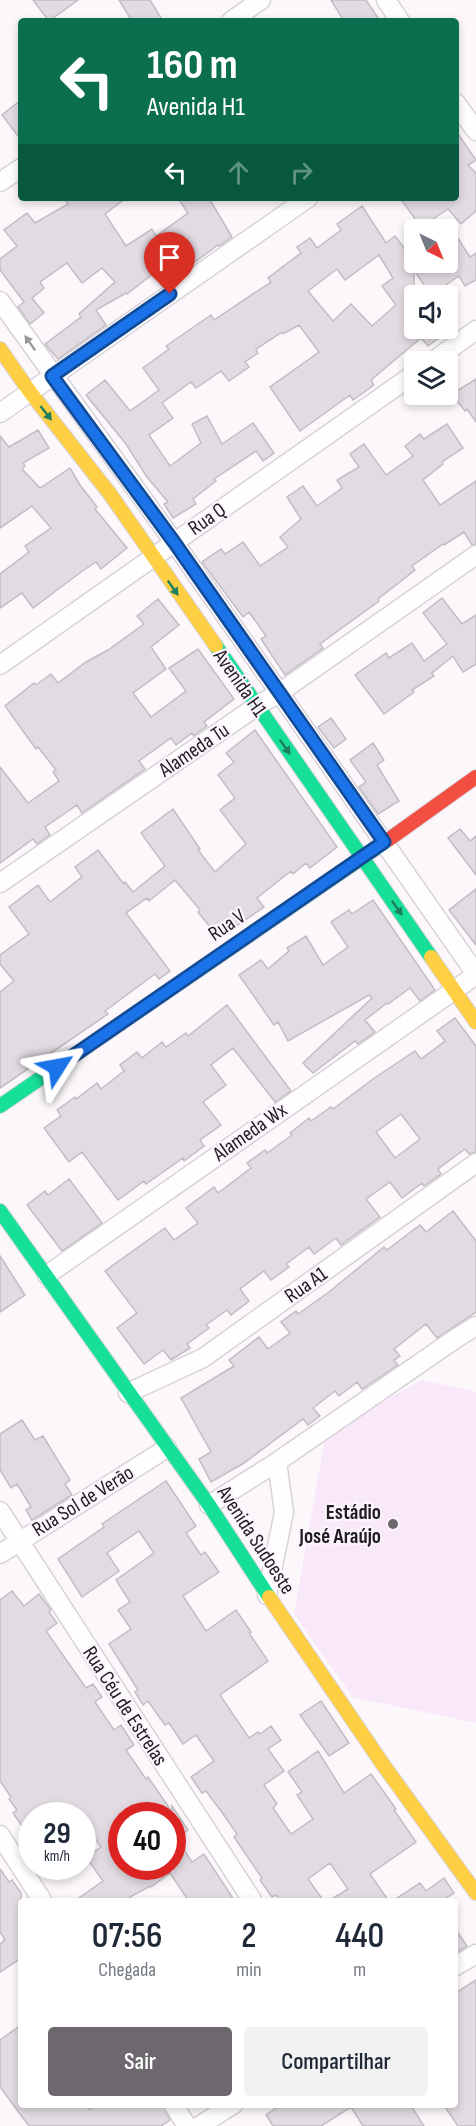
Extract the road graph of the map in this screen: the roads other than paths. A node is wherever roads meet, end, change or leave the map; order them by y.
1 (261, 0) edge
2 (386, 0) edge
3 (235, 18) edge
4 (398, 18) edge
5 (459, 107) edge
6 (476, 131) edge
7 (18, 170) edge
8 (0, 182) edge
9 (304, 201) edge
10 (0, 301) edge
11 (476, 330) edge
12 (0, 349) edge
13 (447, 351) edge
14 (52, 376) junction
15 (404, 381) edge
16 (30, 392) junction
17 (0, 413) edge
18 (174, 542) junction
19 (476, 555) edge
20 (152, 558) junction
21 (0, 665) edge
22 (279, 693) junction
23 (257, 706) junction
24 (476, 777) edge
25 (384, 842) junction
26 (362, 858) junction
27 (0, 883) edge
28 (476, 974) edge
29 (454, 990) junction
30 (476, 1022) edge
31 (0, 1106) edge
32 (476, 1164) edge
33 (0, 1211) edge
34 (46, 1275) junction
35 (476, 1326) edge
36 (128, 1393) junction
37 (167, 1448) junction
38 (277, 1462) junction
39 (209, 1505) junction
40 (0, 1511) edge
41 (20, 1542) junction
42 (0, 1554) edge
43 (267, 1596) junction
44 (0, 1836) edge
45 (476, 1893) edge
46 (41, 1898) edge
47 (251, 1898) edge
48 (476, 1954) edge
49 (458, 1965) edge
50 (176, 2108) edge
51 (228, 2108) edge
52 (187, 2126) edge
53 (199, 2126) edge

1 - 3 street
2 - 4 street
5 - 6 street
7 - 8 street
9 - 14 street
14 -> 10 street, Avenida H1
11 - 13 street
12 - 16 street, Avenida H1
14 - 16 street
14 - 18 street, Avenida H1
15 - 18 street, Rua Q
16 - 17 street
16 -> 20 street, Avenida H1
18 - 20 street, Rua Q
18 - 22 street, Avenida H1
19 - 22 street, Alameda Tu
20 - 21 street, Rua Q
20 -> 23 street, Avenida H1
22 - 23 street, Alameda Tu
22 - 25 street, Avenida H1
23 -> 26 street, Avenida H1
23 - 27 street, Alameda Tu
24 - 25 street, Rua V
25 - 26 street, Rua V
25 - 28 street, Avenida H1
26 -> 29 street, Avenida H1
26 - 31 street, Rua V
28 - 29 street, Alameda Wx
29 - 30 street, Avenida H1
29 - 34 street, Alameda Wx
32 - 36 street, Rua A1
33 - 34 street, Avenida Sudoeste
34 - 36 street, Avenida Sudoeste
35 - 38 street
36 - 37 street, Avenida Sudoeste
37 - 39 street, Avenida Sudoeste
37 - 41 street, Rua Sol de Verão
38 - 39 street
38 - 43 street
39 - 43 street, Avenida Sudoeste
40 - 41 street, Rua Céu de Estrelas
41 - 42 street, Rua Sol de Verão
41 - 47 street, Rua Céu de Estrelas
43 - 45 street, Avenida Sudoeste
44 - 46 street
48 - 49 street
50 - 52 street
51 - 53 street

